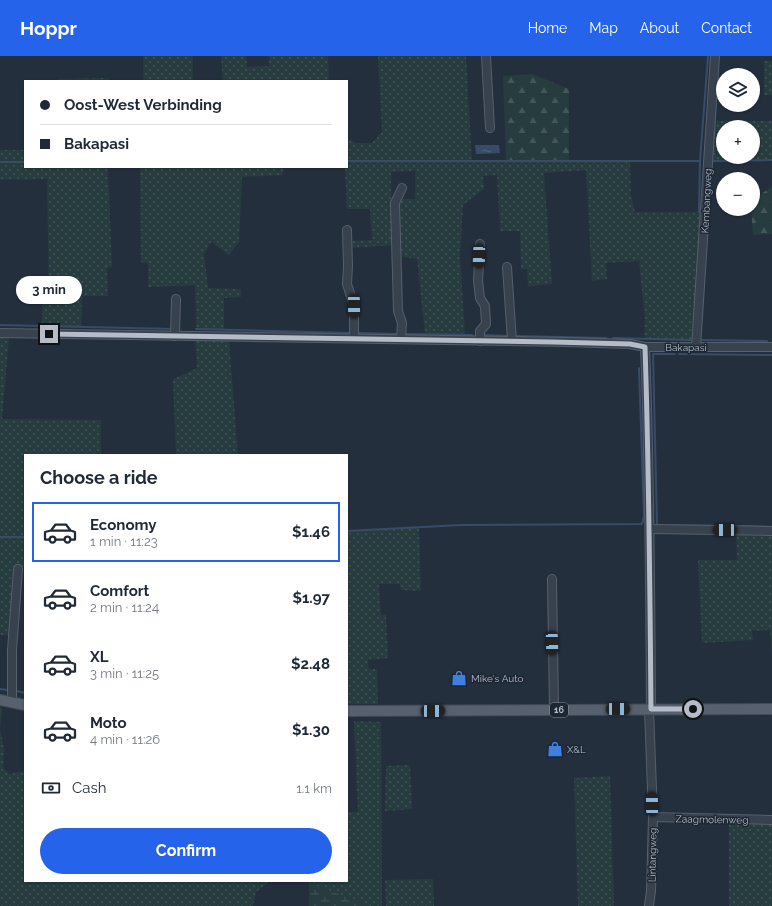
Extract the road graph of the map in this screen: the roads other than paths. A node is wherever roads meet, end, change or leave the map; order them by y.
1 (486, 56) edge
2 (715, 56) edge
3 (490, 128) dead end
4 (402, 188) dead end
5 (347, 230) dead end
6 (480, 244) dead end
7 (507, 266) dead end
8 (176, 299) dead end
9 (0, 333) edge
10 (175, 336) junction
11 (354, 338) junction
12 (401, 339) junction
13 (480, 341) junction
14 (512, 341) junction
15 (696, 346) junction
16 (645, 347) junction
17 (772, 348) edge
18 (650, 529) junction
19 (772, 531) edge
20 (18, 569) dead end
21 (552, 579) dead end
22 (0, 700) edge
23 (12, 702) junction
24 (24, 705) edge
25 (650, 709) junction
26 (772, 709) edge
27 (554, 710) junction
28 (348, 711) edge
29 (653, 817) junction
30 (772, 820) edge
31 (649, 906) edge

1 - 3 street
2 - 15 street, Kembangweg
4 - 12 street
5 - 11 street
6 - 13 street
7 - 14 street
8 - 10 street
9 - 10 street, Bakapasi
10 - 11 street, Bakapasi
11 - 12 street, Bakapasi
12 - 13 street, Bakapasi
13 - 14 street, Bakapasi
14 - 16 street, Bakapasi
15 - 16 street, Bakapasi
15 - 17 street, Bakapasi
16 - 18 street, Lintangweg
18 - 19 street
18 - 25 street, Lintangweg
20 - 23 street
21 - 27 street
22 - 23 main road
23 - 24 main road
25 - 26 main road, 16
25 - 27 main road, 16
25 - 29 street, Lintangweg
27 - 28 main road, 16
29 - 30 street, Zaagmolenweg
29 - 31 street, Lintangweg

